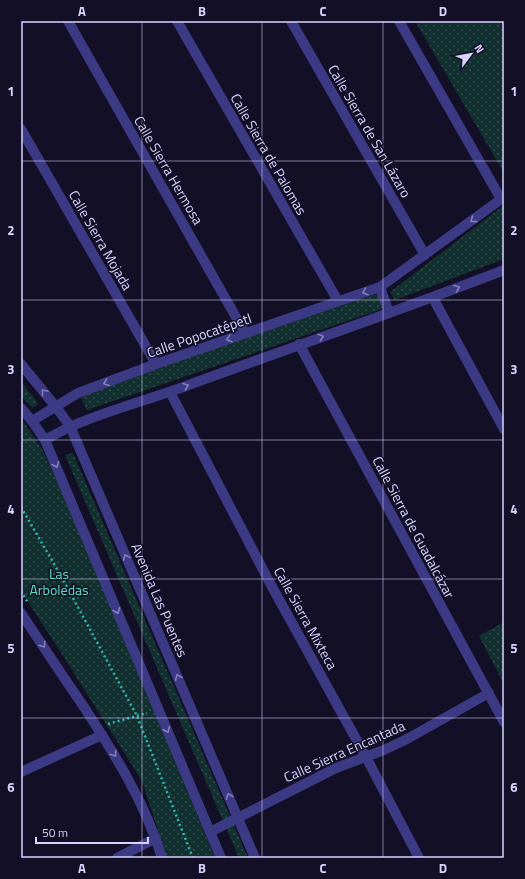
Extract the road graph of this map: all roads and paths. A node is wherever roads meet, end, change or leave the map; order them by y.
1 (68, 21) edge
2 (177, 21) edge
3 (291, 21) edge
4 (399, 21) edge
5 (21, 129) edge
6 (503, 198) edge
7 (425, 255) junction
8 (504, 270) edge
9 (380, 287) junction
10 (433, 298) junction
11 (338, 301) junction
12 (389, 312) junction
13 (245, 333) junction
14 (300, 344) junction
15 (21, 364) edge
16 (156, 364) junction
17 (170, 392) junction
18 (56, 407) junction
19 (21, 408) edge
20 (32, 421) junction
21 (70, 426) junction
22 (504, 429) edge
23 (45, 440) junction
24 (21, 507) edge
25 (21, 613) edge
26 (489, 693) junction
27 (154, 711) dead end
28 (137, 716) junction
29 (504, 722) edge
30 (100, 732) junction
31 (366, 757) junction
32 (21, 772) edge
33 (238, 818) junction
34 (210, 832) junction
35 (156, 838) junction
36 (117, 858) edge
37 (162, 858) edge
38 (193, 858) edge
39 (221, 858) edge
40 (255, 858) edge
41 (419, 858) edge

1 - 13 street, Calle Sierra Hermosa
2 - 11 street, Calle Sierra de Palomas
3 - 7 street, Calle Sierra de San Lázaro
4 - 6 street
5 - 16 street, Calle Sierra Mojada
6 -> 7 street, Calle Popocatépetl
7 - 9 street, Calle Popocatépetl
10 -> 8 street
9 -> 11 street, Calle Popocatépetl
9 - 12 street
10 - 12 street
10 - 22 street
11 - 13 street, Calle Popocatépetl
14 -> 12 street
13 -> 16 street, Calle Popocatépetl
17 -> 14 street
14 - 26 street, Calle Sierra de Guadalcázar
18 -> 15 street, Avenida Las Puentes
16 -> 18 street, Calle Popocatépetl
17 - 21 street
17 - 31 street, Calle Sierra Mixteca
18 - 20 street, Calle Popocatépetl
18 - 21 street, Avenida Las Puentes
19 - 20 street
20 - 23 street
21 - 23 street
33 -> 21 street, Avenida Las Puentes
23 -> 34 street
24 - 28 path
25 -> 30 street
26 - 29 street, Calle Sierra de Guadalcázar
26 - 31 street, Calle Sierra Encantada
27 - 28 path
28 - 30 path
28 - 38 path
30 - 32 street
30 -> 35 street
31 - 33 street, Calle Sierra Encantada
31 - 41 street, Calle Sierra Mixteca
33 - 34 street, Calle Sierra Encantada
33 - 40 street, Avenida Las Puentes
34 - 39 street
35 - 36 street
35 - 37 street

